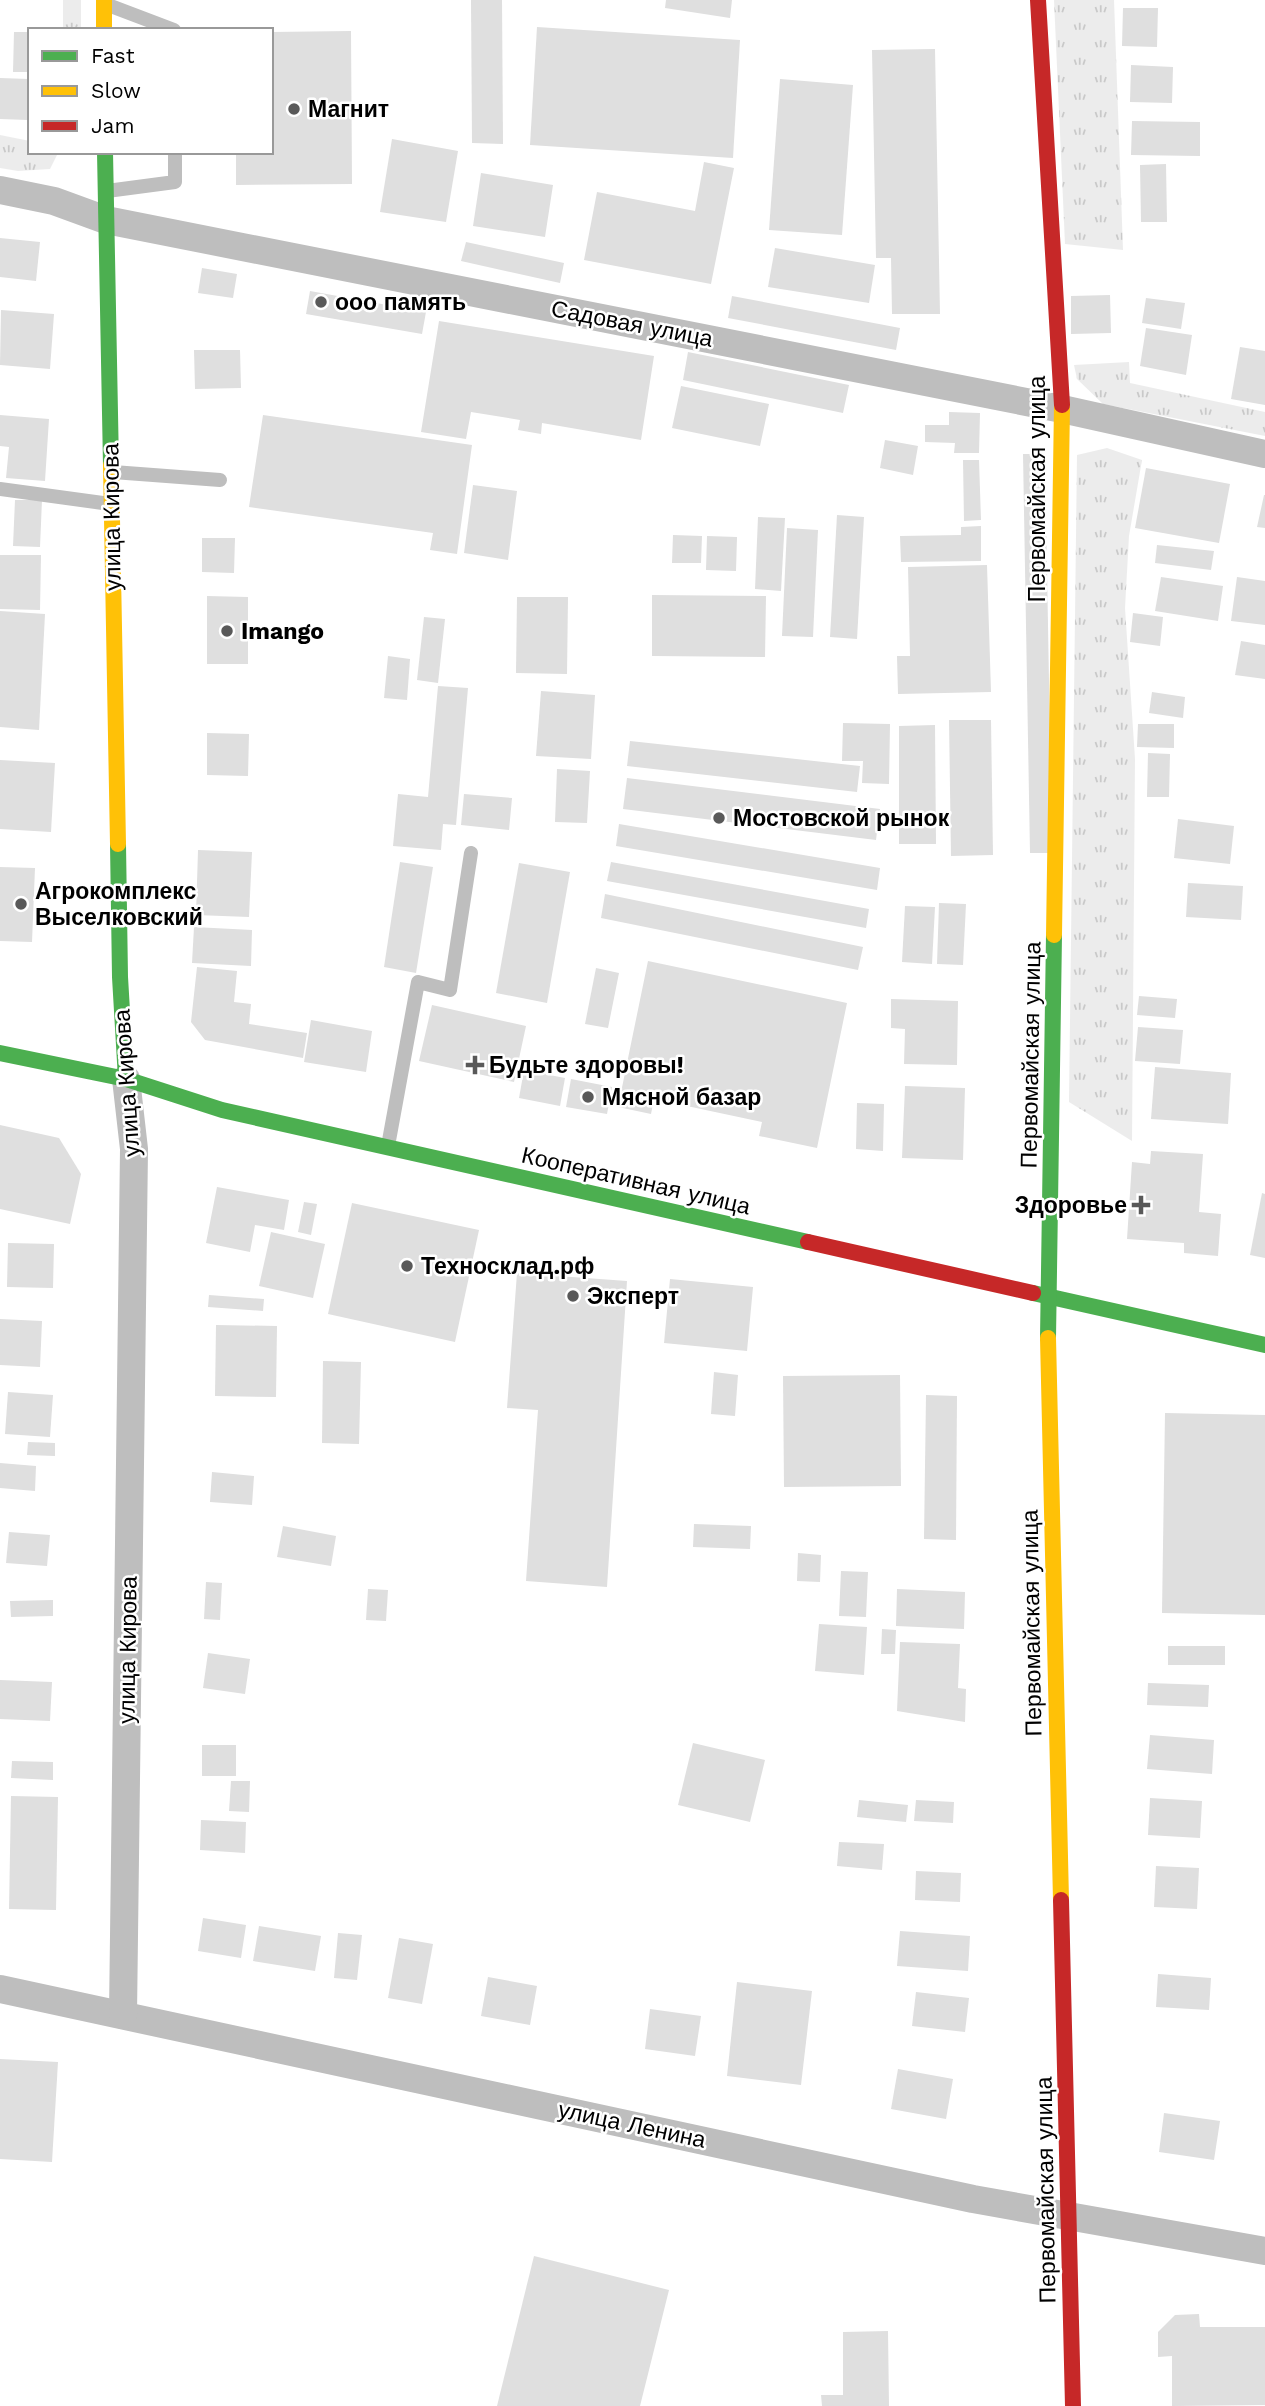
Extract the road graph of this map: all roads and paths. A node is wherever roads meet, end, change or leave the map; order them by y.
1 (1038, 0) edge
2 (104, 2) edge
3 (104, 28) edge
4 (169, 28) edge
5 (106, 154) edge
6 (174, 154) edge
7 (0, 190) edge
8 (106, 191) junction
9 (106, 220) junction
10 (1062, 408) junction
11 (1265, 453) edge
12 (111, 472) junction
13 (219, 480) dead end
14 (0, 489) edge
15 (111, 504) junction
16 (471, 853) dead end
17 (0, 1053) edge
18 (125, 1079) junction
19 (388, 1148) junction
20 (1050, 1296) junction
21 (1265, 1345) edge
22 (0, 1990) edge
23 (123, 2015) junction
24 (1069, 2217) junction
25 (1265, 2251) edge
26 (1073, 2406) edge

1 - 10 street, Первомайская улица
2 - 3 street
2 - 4 lane
5 - 8 street, улица Кирова
6 - 8 lane
7 - 9 street, Садовая улица
8 - 9 street, улица Кирова
9 - 10 street, Садовая улица
9 - 12 street, улица Кирова
10 - 11 street, Садовая улица
10 - 20 street, Первомайская улица
12 - 13 lane
12 - 15 street, улица Кирова
14 - 15 lane
15 - 18 street, улица Кирова
16 - 19 lane
17 - 18 street, Кооперативная улица
18 - 19 street, Кооперативная улица
18 - 23 street, улица Кирова
19 - 20 street, Кооперативная улица
20 - 21 street, Кооперативная улица
20 - 24 street, Первомайская улица
22 - 23 street, улица Ленина
23 - 24 street, улица Ленина
24 - 25 street, улица Ленина
24 - 26 street, Первомайская улица

